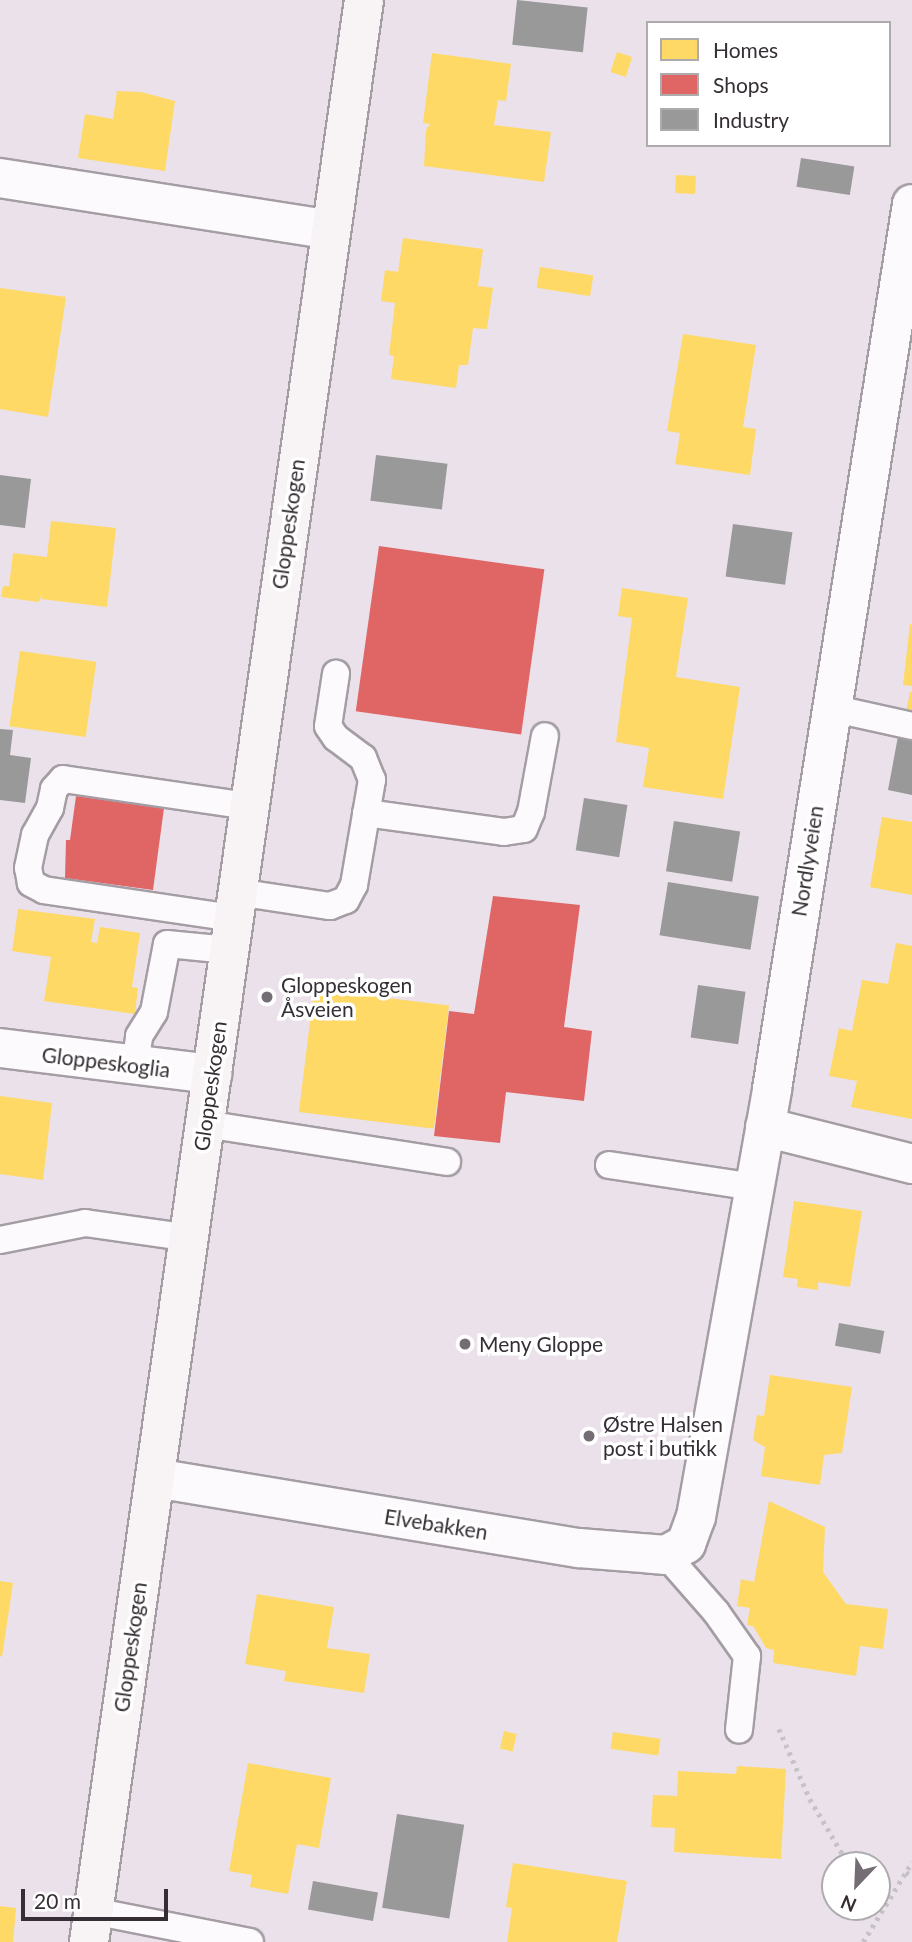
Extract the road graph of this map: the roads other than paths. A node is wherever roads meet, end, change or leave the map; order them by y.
1 (364, 0) edge
2 (0, 178) edge
3 (912, 204) edge
4 (331, 230) junction
5 (906, 285) edge
6 (336, 674) dead end
7 (831, 708) junction
8 (912, 726) edge
9 (545, 736) dead end
10 (248, 806) junction
11 (366, 813) junction
12 (233, 920) junction
13 (0, 1048) edge
14 (135, 1066) junction
15 (212, 1074) junction
16 (205, 1124) junction
17 (765, 1127) junction
18 (447, 1162) dead end
19 (912, 1164) edge
20 (608, 1166) dead end
21 (755, 1187) junction
22 (190, 1238) junction
23 (0, 1240) edge
24 (155, 1478) junction
25 (666, 1555) junction
26 (739, 1730) dead end
27 (91, 1926) edge
28 (250, 1942) edge

1 - 4 main road, Gloppeskogen
2 - 4 street
3 - 5 street, Nordlyveien
4 - 10 main road, Gloppeskogen
5 - 7 street, Nordlyveien
6 - 11 lane
7 - 8 lane
7 - 17 street, Nordlyveien
9 - 11 lane
10 - 12 main road, Gloppeskogen
10 - 12 lane
11 - 12 lane
12 - 14 lane
12 - 15 main road, Gloppeskogen
13 - 14 street, Gloppeskoglia
14 - 15 street, Gloppeskoglia
15 - 16 main road, Gloppeskogen
16 - 18 lane
16 - 22 main road, Gloppeskogen
17 - 19 street
17 - 21 street, Nordlyveien
20 - 21 lane
21 - 25 street, Nordlyveien
22 - 23 lane
22 - 24 main road, Gloppeskogen
24 - 25 street, Elvebakken
24 - 27 main road, Gloppeskogen
25 - 26 lane
27 - 28 lane

